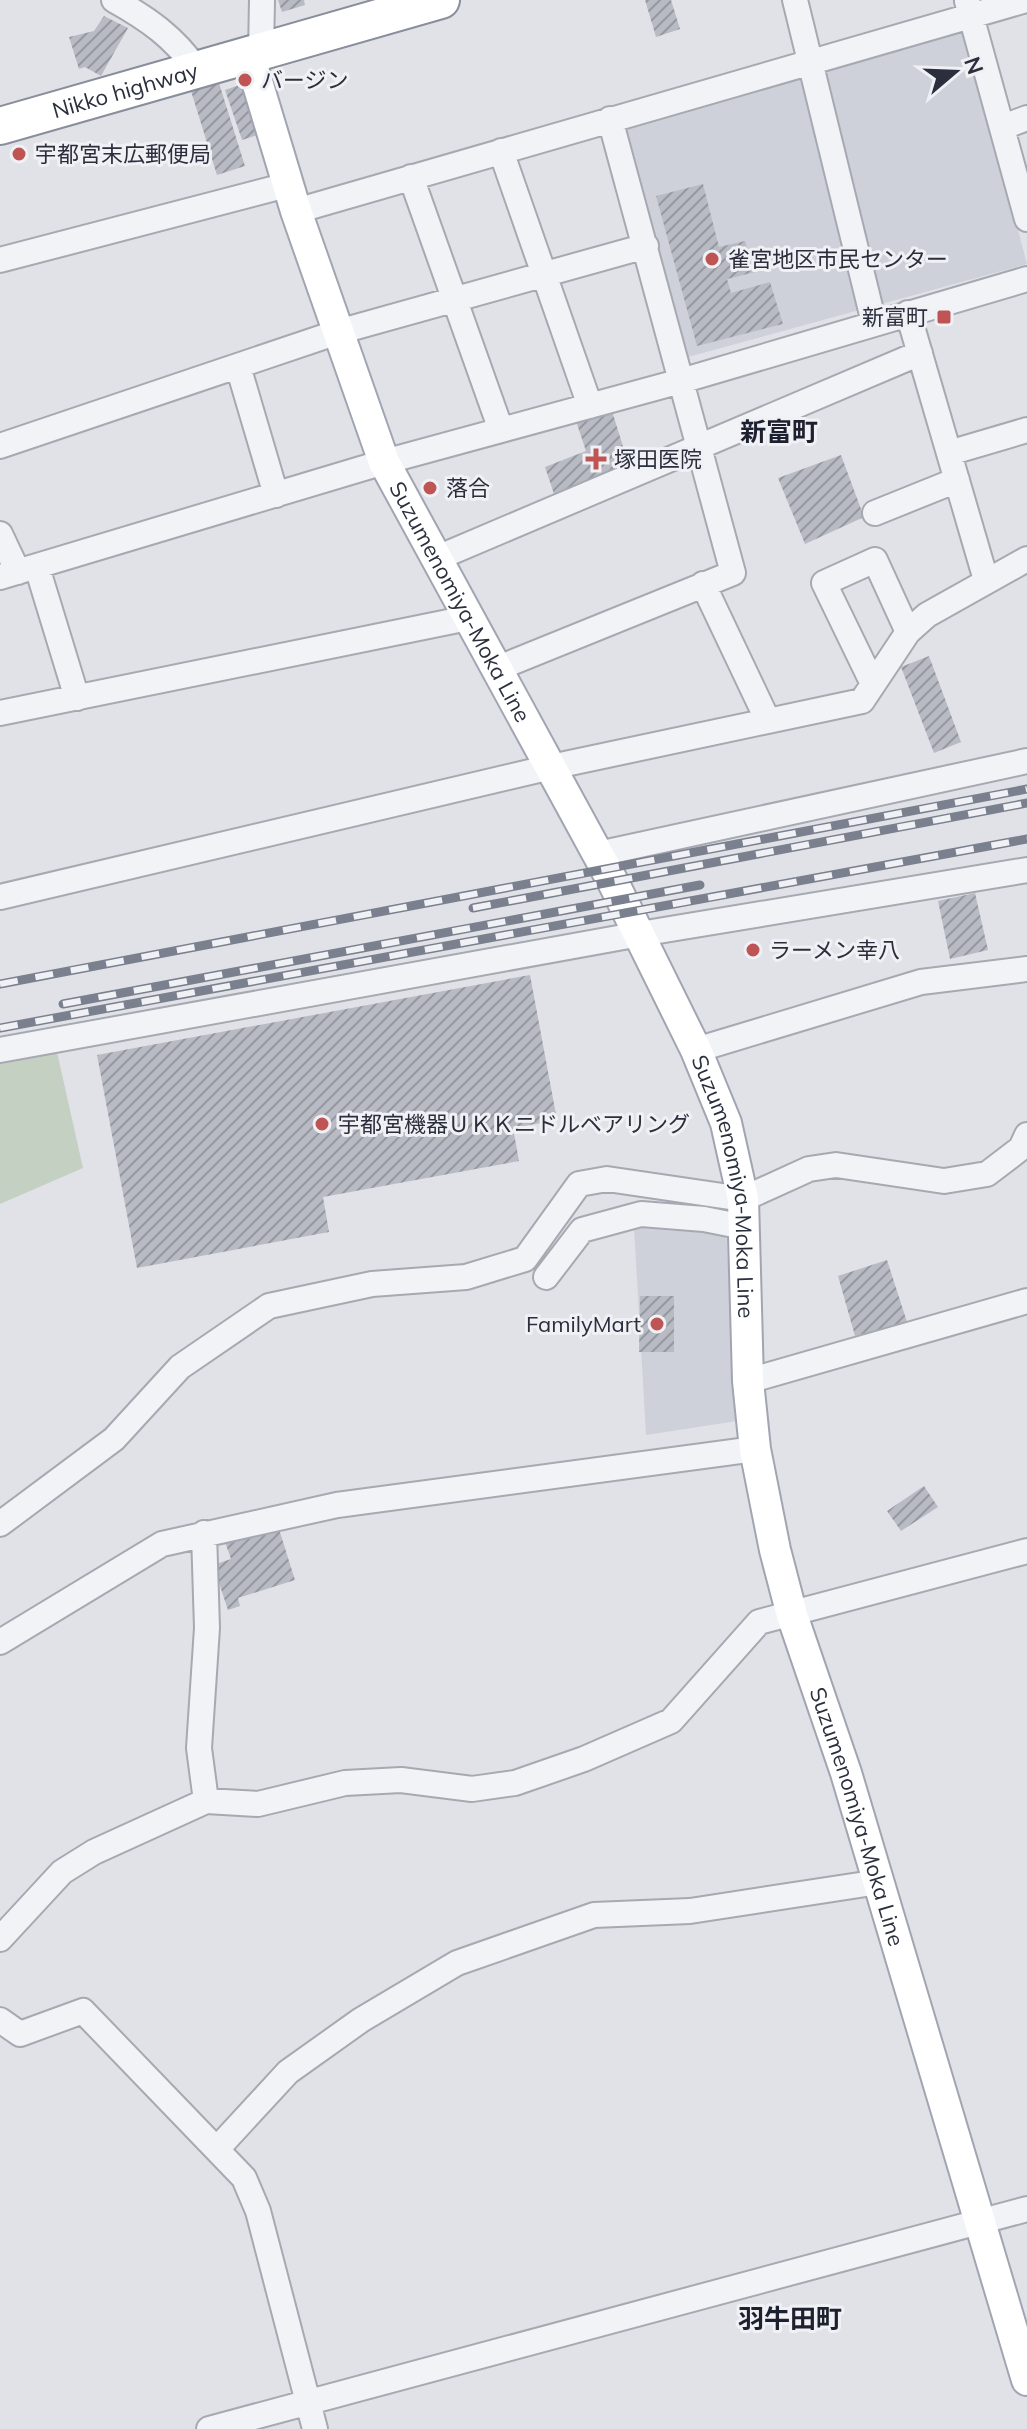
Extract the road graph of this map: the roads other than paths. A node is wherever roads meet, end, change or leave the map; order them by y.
1 (114, 0) edge
2 (262, 0) edge
3 (441, 0) edge
4 (795, 0) edge
5 (1026, 0) edge
6 (969, 7) edge
7 (255, 53) junction
8 (811, 60) junction
9 (197, 70) junction
10 (1027, 118) edge
11 (610, 119) junction
12 (0, 126) edge
13 (1003, 127) junction
14 (501, 151) junction
15 (411, 177) junction
16 (291, 198) junction
17 (1027, 219) edge
18 (646, 246) junction
19 (0, 260) edge
20 (544, 274) junction
21 (1027, 279) edge
22 (455, 299) junction
23 (908, 313) junction
24 (874, 323) junction
25 (338, 332) junction
26 (920, 353) junction
27 (238, 366) junction
28 (681, 381) junction
29 (590, 406) junction
30 (501, 430) junction
31 (1027, 430) edge
32 (0, 446) edge
33 (699, 447) junction
34 (949, 453) junction
35 (384, 462) junction
36 (957, 480) junction
37 (276, 495) junction
38 (875, 513) dead end
39 (0, 534) edge
40 (435, 559) junction
41 (1027, 559) edge
42 (18, 572) edge
43 (986, 580) junction
44 (703, 584) junction
45 (468, 618) junction
46 (908, 632) junction
47 (496, 669) junction
48 (873, 684) junction
49 (77, 698) junction
50 (0, 713) edge
51 (768, 721) junction
52 (1027, 761) edge
53 (551, 767) junction
54 (598, 854) junction
55 (1027, 870) edge
56 (0, 897) edge
57 (640, 934) junction
58 (1027, 969) edge
59 (0, 1050) edge
60 (696, 1050) junction
61 (1027, 1135) edge
62 (743, 1213) junction
63 (546, 1277) dead end
64 (1027, 1301) edge
65 (748, 1381) junction
66 (755, 1449) junction
67 (0, 1524) edge
68 (204, 1533) junction
69 (1027, 1551) edge
70 (792, 1615) junction
71 (0, 1642) edge
72 (206, 1801) junction
73 (879, 1882) junction
74 (0, 1939) edge
75 (0, 2020) edge
76 (217, 2149) junction
77 (1027, 2209) edge
78 (978, 2222) junction
79 (1027, 2380) edge
80 (308, 2403) junction
81 (209, 2429) edge
82 (315, 2429) edge

1 - 9 street
2 - 7 street
3 - 7 highway, Nikko highway
4 - 8 street
5 - 6 street
6 - 8 street
6 - 13 street
7 - 9 highway, Nikko highway
7 - 16 main road, Suzumenomiya-Moka Line
8 - 11 street
8 - 24 street
9 - 12 highway, Nikko highway
10 - 13 street
11 - 14 street
11 - 18 street
13 - 17 street
14 - 15 street
14 - 20 street
15 - 16 street
15 - 22 street
16 - 19 street
16 - 25 main road, Suzumenomiya-Moka Line
18 - 20 street
18 - 28 street
20 - 22 street
20 - 29 street
21 - 23 street
22 - 25 street
22 - 30 street
23 - 24 street
23 - 26 street
24 - 28 street
25 - 27 street
25 - 35 main road, Suzumenomiya-Moka Line
26 - 33 street
26 - 34 street
27 - 32 street
27 - 37 street
28 - 29 street
28 - 33 street
29 - 30 street
30 - 35 street
31 - 34 street
33 - 40 street
33 - 44 street
34 - 36 street
35 - 37 street
35 - 40 main road, Suzumenomiya-Moka Line
36 - 38 street
36 - 43 street
37 - 42 street
39 - 42 street
40 - 45 main road, Suzumenomiya-Moka Line
41 - 43 street
42 - 49 street
43 - 46 street
44 - 47 street
44 - 51 street
45 - 47 main road, Suzumenomiya-Moka Line
45 - 49 street
46 - 48 street
46 - 48 street
47 - 53 main road, Suzumenomiya-Moka Line
48 - 51 street
49 - 50 street
51 - 53 street
52 - 54 street
53 - 54 main road, Suzumenomiya-Moka Line
53 - 56 street
54 - 57 main road, Suzumenomiya-Moka Line
55 - 57 street
57 - 59 street
57 - 60 main road, Suzumenomiya-Moka Line
58 - 60 street
60 - 62 main road, Suzumenomiya-Moka Line
61 - 62 street
62 - 63 street
62 - 65 main road, Suzumenomiya-Moka Line
62 - 67 street
64 - 65 street
65 - 66 main road, Suzumenomiya-Moka Line
66 - 68 street
66 - 70 main road, Suzumenomiya-Moka Line
68 - 71 street
68 - 72 street
69 - 70 street
70 - 72 street
70 - 73 main road, Suzumenomiya-Moka Line
72 - 74 street
73 - 76 street
73 - 78 main road, Suzumenomiya-Moka Line
75 - 76 street
76 - 80 street
77 - 78 street
78 - 79 main road, Suzumenomiya-Moka Line
78 - 80 street
80 - 81 street
80 - 82 street

